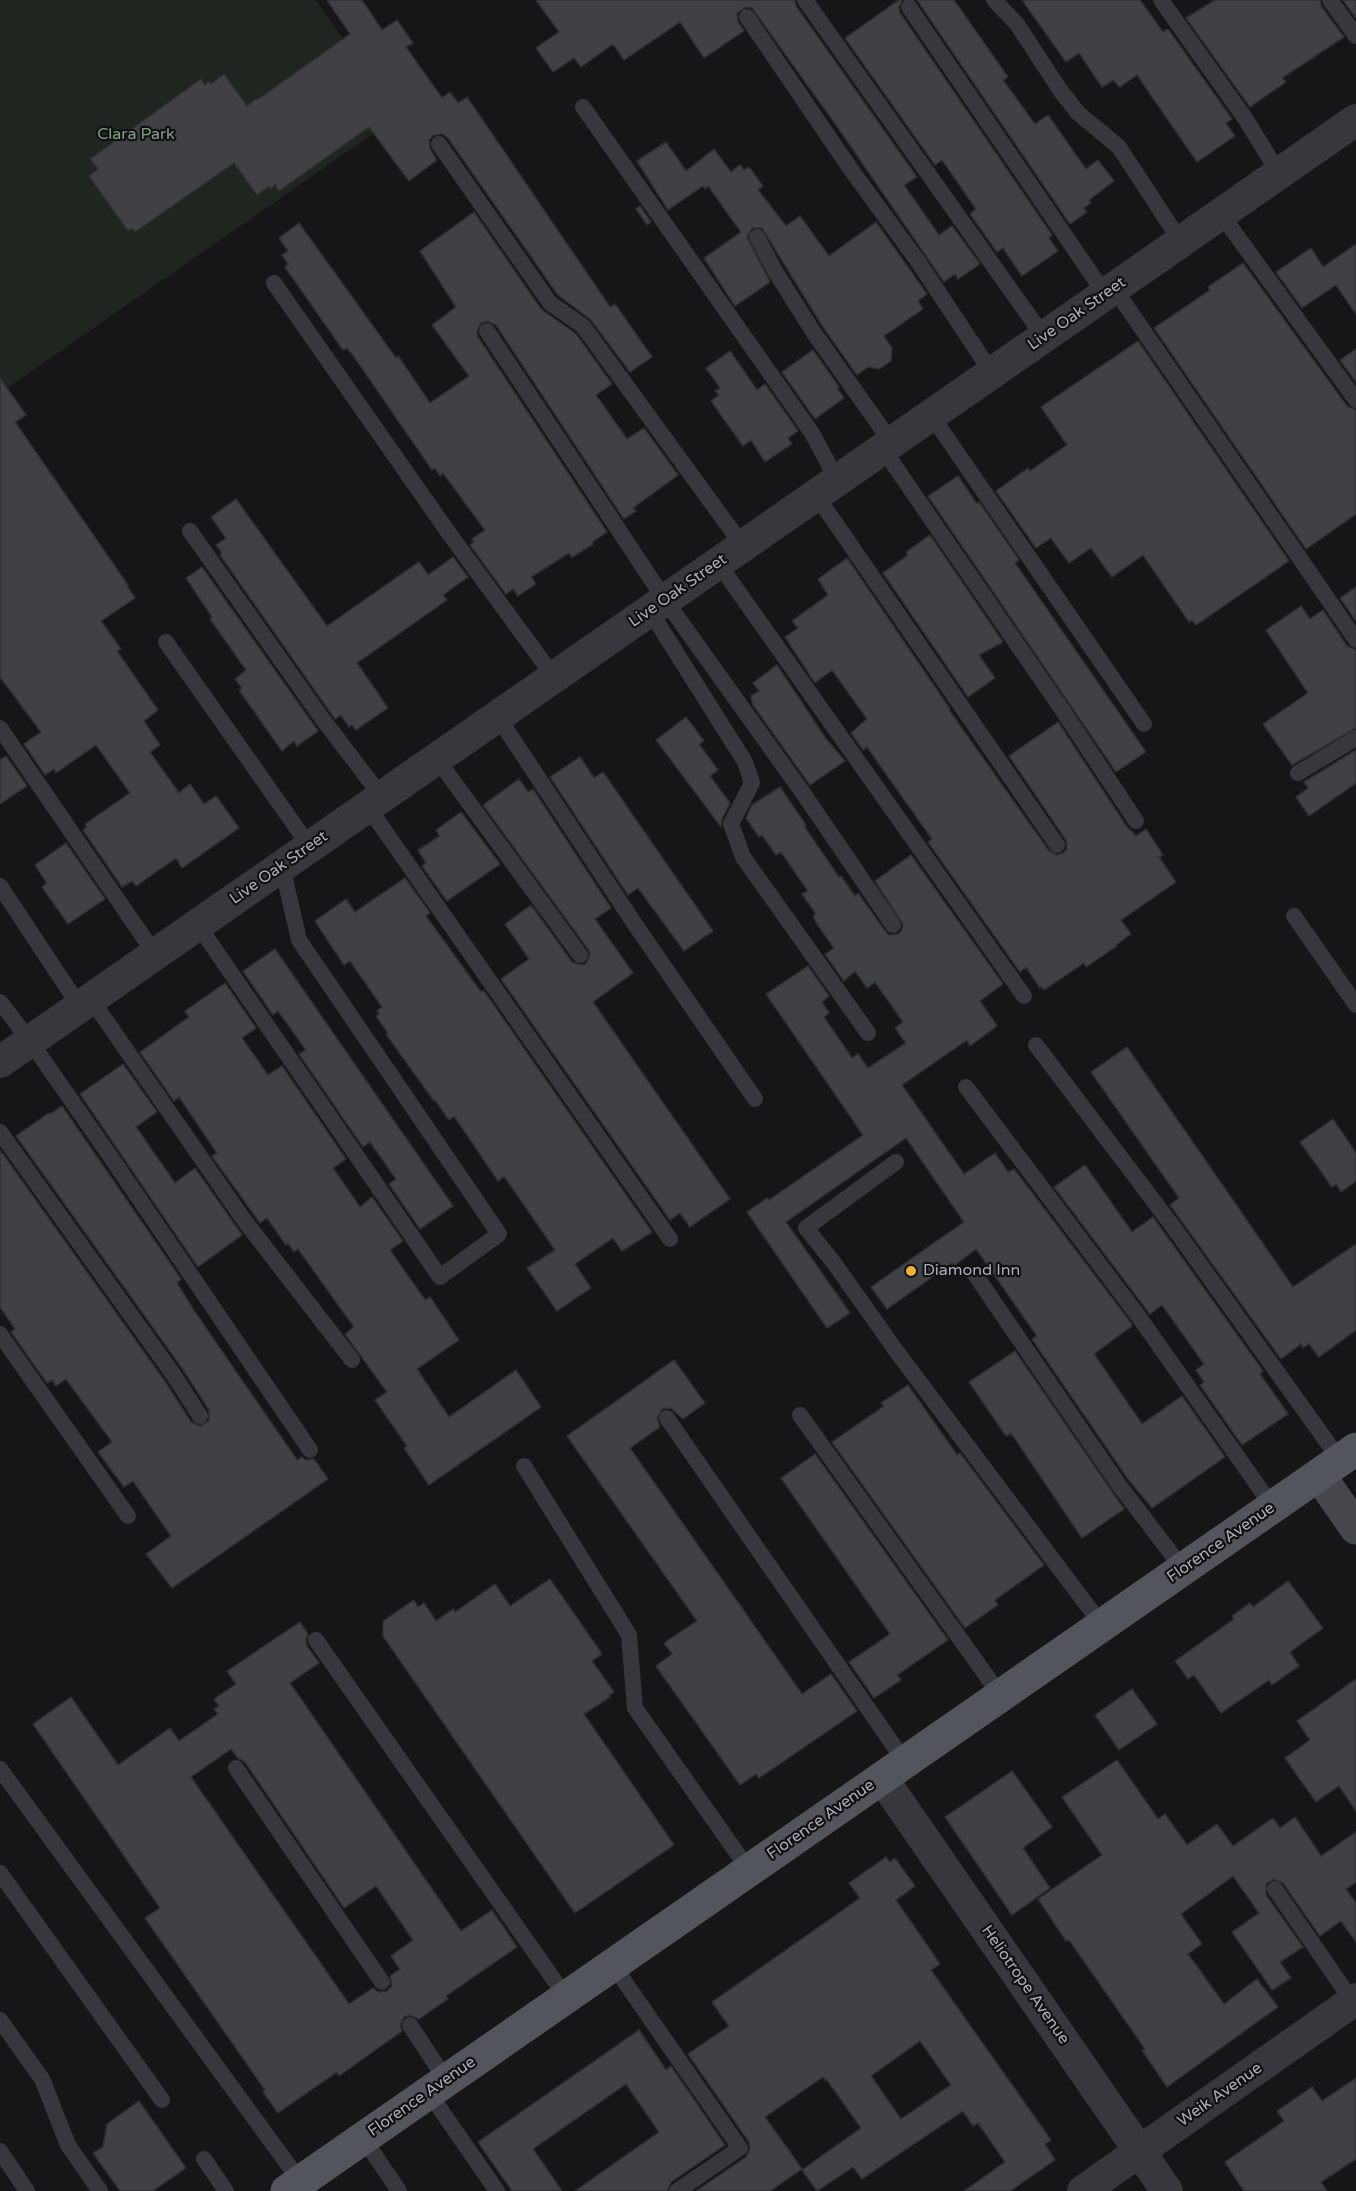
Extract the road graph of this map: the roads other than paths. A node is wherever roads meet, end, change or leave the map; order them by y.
1 (805, 0) edge
2 (994, 0) edge
3 (1161, 0) edge
4 (1330, 0) edge
5 (909, 7) dead end
6 (747, 17) dead end
7 (1356, 36) edge
8 (583, 106) dead end
9 (1356, 120) edge
10 (439, 144) dead end
11 (1279, 174) junction
12 (1221, 214) junction
13 (757, 237) dead end
14 (1181, 242) junction
15 (274, 283) dead end
16 (1110, 291) junction
17 (487, 331) dead end
18 (1044, 337) junction
19 (992, 373) junction
20 (1356, 400) edge
21 (931, 415) junction
22 (887, 446) junction
23 (827, 488) junction
24 (190, 531) dead end
25 (731, 554) junction
26 (657, 605) junction
27 (1356, 639) edge
28 (166, 642) dead end
29 (554, 677) junction
30 (498, 717) junction
31 (1144, 724) dead end
32 (0, 728) edge
33 (1356, 738) edge
34 (437, 759) junction
35 (1298, 773) dead end
36 (375, 802) junction
37 (1136, 821) dead end
38 (1057, 845) dead end
39 (310, 846) junction
40 (282, 866) junction
41 (0, 886) edge
42 (1294, 916) dead end
43 (198, 925) junction
44 (893, 925) dead end
45 (155, 954) junction
46 (579, 955) dead end
47 (1024, 996) dead end
48 (0, 1002) edge
49 (85, 1003) junction
50 (1356, 1005) edge
51 (868, 1033) dead end
52 (30, 1041) junction
53 (1036, 1045) dead end
54 (0, 1062) edge
55 (966, 1087) dead end
56 (755, 1099) dead end
57 (0, 1132) edge
58 (896, 1162) dead end
59 (670, 1239) dead end
60 (974, 1273) dead end
61 (0, 1334) edge
62 (352, 1360) dead end
63 (800, 1415) dead end
64 (200, 1416) dead end
65 (667, 1418) dead end
66 (310, 1450) dead end
67 (1339, 1461) edge
68 (524, 1466) dead end
69 (1273, 1507) junction
70 (128, 1516) dead end
71 (1356, 1528) edge
72 (1182, 1569) junction
73 (1102, 1625) junction
74 (315, 1640) dead end
75 (1001, 1696) junction
76 (236, 1768) dead end
77 (0, 1769) edge
78 (894, 1770) junction
79 (749, 1870) junction
80 (0, 1873) edge
81 (1275, 1889) dead end
82 (613, 1965) junction
83 (382, 1982) dead end
84 (566, 1997) junction
85 (1354, 2000) edge
86 (0, 2020) edge
87 (410, 2025) dead end
88 (437, 2086) junction
89 (162, 2100) dead end
90 (363, 2138) junction
91 (0, 2151) edge
92 (1140, 2152) junction
93 (204, 2159) dead end
94 (294, 2186) edge
95 (27, 2191) edge
96 (100, 2191) edge
97 (226, 2191) edge
98 (399, 2191) edge
99 (497, 2191) edge
100 (677, 2191) edge
101 (1083, 2191) edge
102 (1167, 2191) edge

1 - 18 lane
2 - 14 lane
3 - 11 lane
4 - 7 lane
5 - 16 lane
6 - 19 lane
8 - 23 lane
9 - 11 street, Live Oak Street
10 - 25 lane
11 - 12 street, Live Oak Street
12 - 14 street, Live Oak Street
12 - 20 lane
13 - 22 lane
14 - 16 street, Live Oak Street
15 - 29 lane
16 - 18 street, Live Oak Street
16 - 27 lane
17 - 26 lane
18 - 19 street, Live Oak Street
19 - 21 street, Live Oak Street
21 - 22 street, Live Oak Street
21 - 31 lane
22 - 23 street, Live Oak Street
22 - 37 lane
23 - 25 street, Live Oak Street
23 - 38 lane
24 - 36 lane
25 - 26 street, Live Oak Street
25 - 47 lane
26 - 29 street, Live Oak Street
26 - 44 lane
26 - 51 lane
28 - 39 lane
29 - 30 street, Live Oak Street
30 - 34 street, Live Oak Street
30 - 56 lane
32 - 45 lane
33 - 35 lane
34 - 36 street, Live Oak Street
34 - 46 lane
36 - 39 street, Live Oak Street
36 - 59 lane
39 - 40 street, Live Oak Street
40 - 43 street, Live Oak Street
40 - 43 lane
41 - 49 lane
42 - 50 lane
43 - 45 street, Live Oak Street
45 - 49 street, Live Oak Street
48 - 52 lane
49 - 52 street, Live Oak Street
49 - 62 lane
52 - 54 street, Live Oak Street
52 - 66 lane
53 - 67 lane
55 - 69 lane
57 - 64 lane
58 - 73 lane
60 - 72 lane
61 - 70 lane
63 - 75 lane
65 - 78 lane
67 - 69 main road, Florence Avenue
67 - 71 street
68 - 79 lane
69 - 72 main road, Florence Avenue
72 - 73 main road, Florence Avenue
73 - 75 main road, Florence Avenue
74 - 84 lane
75 - 78 main road, Florence Avenue
76 - 83 lane
77 - 94 lane
78 - 79 main road, Florence Avenue
78 - 92 street, Heliotrope Avenue
79 - 82 main road, Florence Avenue
80 - 89 lane
81 - 85 lane
82 - 84 main road, Florence Avenue
82 - 100 lane
84 - 88 main road, Florence Avenue
85 - 92 street, Weik Avenue
86 - 96 lane
87 - 88 lane
88 - 90 main road, Florence Avenue
88 - 99 lane
90 - 94 main road, Florence Avenue
90 - 98 lane
91 - 95 lane
92 - 101 street, Weik Avenue
92 - 102 street, Heliotrope Avenue
93 - 97 lane

